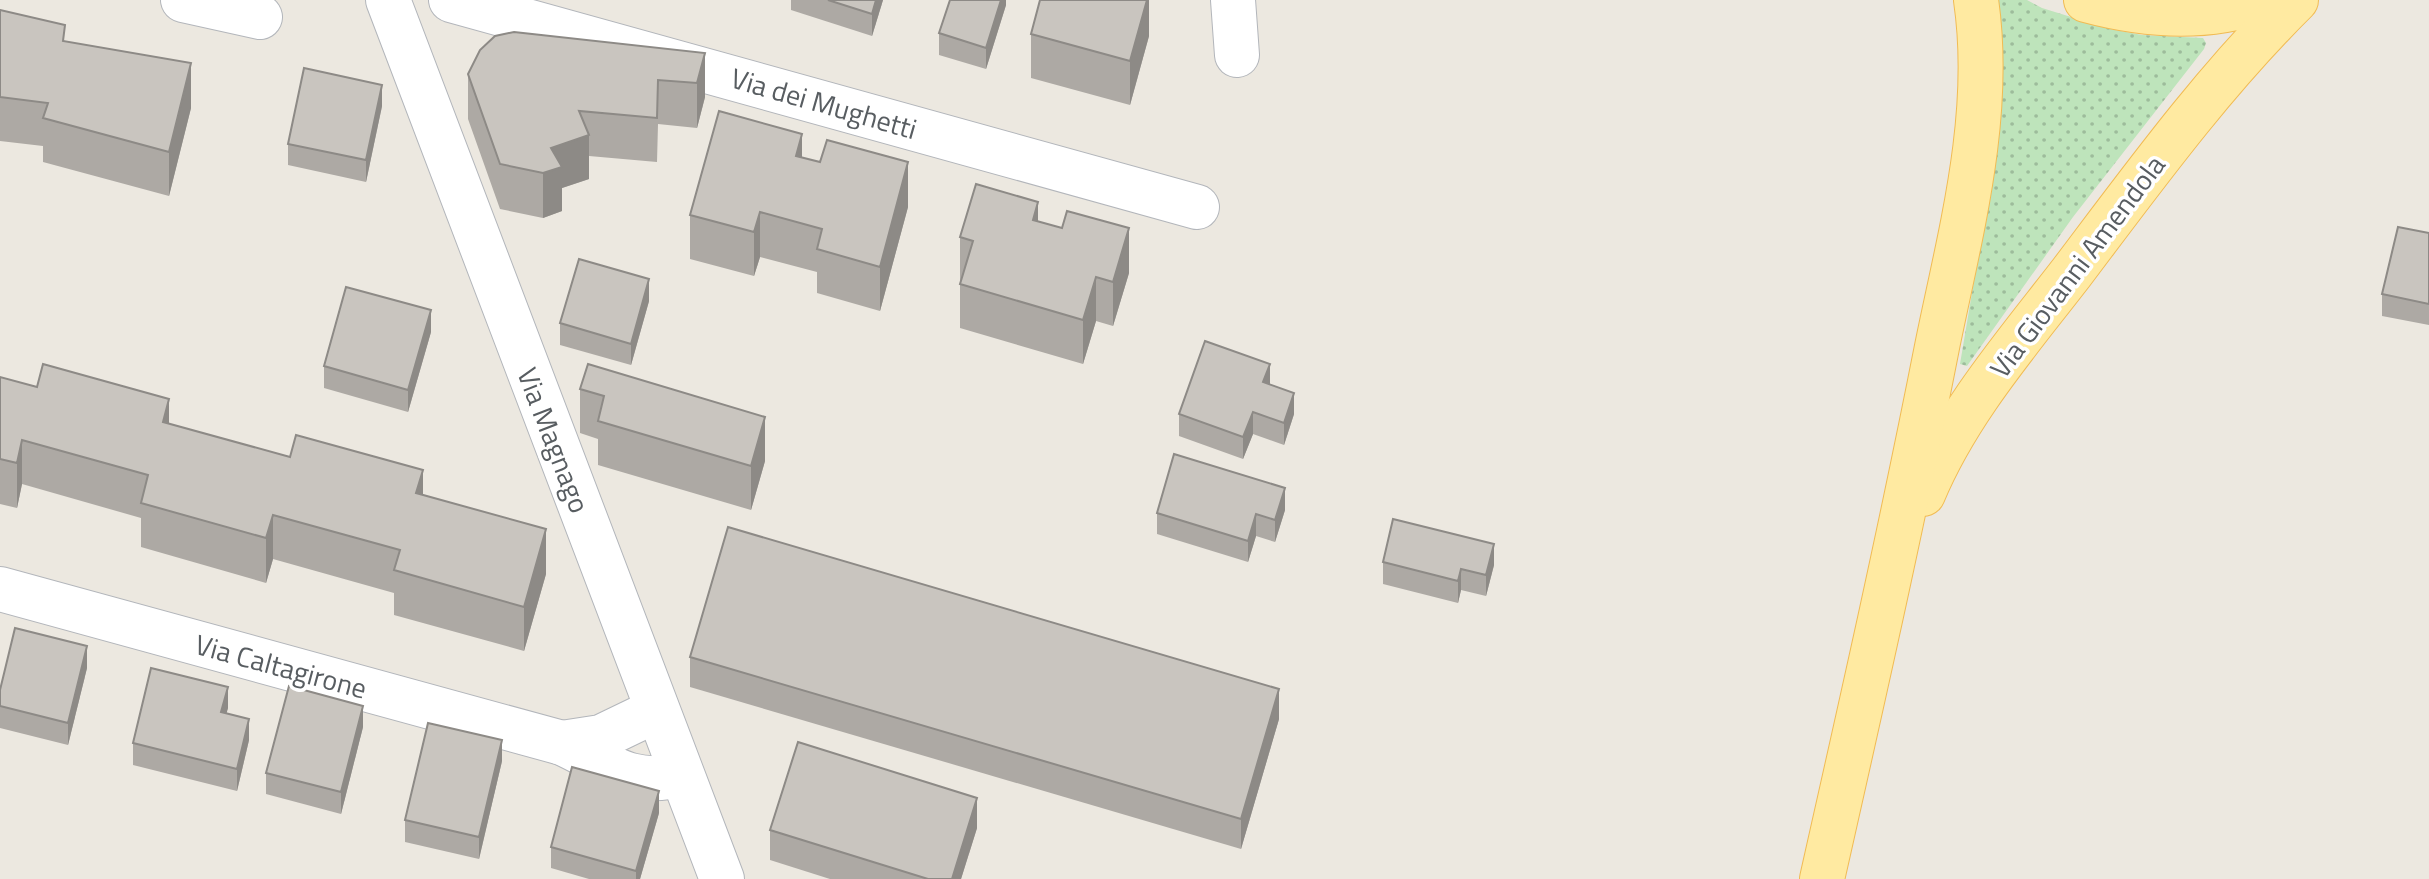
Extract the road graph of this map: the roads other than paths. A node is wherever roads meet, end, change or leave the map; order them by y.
1 (183, 0) edge
2 (390, 0) edge
3 (451, 0) edge
4 (1233, 0) edge
5 (1976, 0) edge
6 (2086, 0) edge
7 (2263, 0) edge
8 (2296, 0) edge
9 (260, 17) dead end
10 (1237, 55) dead end
11 (1197, 207) dead end
12 (1895, 558) junction
13 (0, 589) edge
14 (657, 710) junction
15 (562, 743) junction
16 (681, 774) junction
17 (722, 879) edge
18 (1822, 879) edge

1 - 9 street
2 - 14 street, Via Magnago
3 - 11 street, Via dei Mughetti
4 - 10 street
5 - 12 main road, Via Giovanni Amendola
6 - 7 main road
8 - 12 main road, Via Giovanni Amendola
12 - 18 main road, Via Giovanni Amendola
13 - 15 street, Via Caltagirone
14 - 15 street, Via Caltagirone
14 - 16 street, Via Magnago
15 - 16 street, Via Caltagirone
16 - 17 street, Via Magnago

